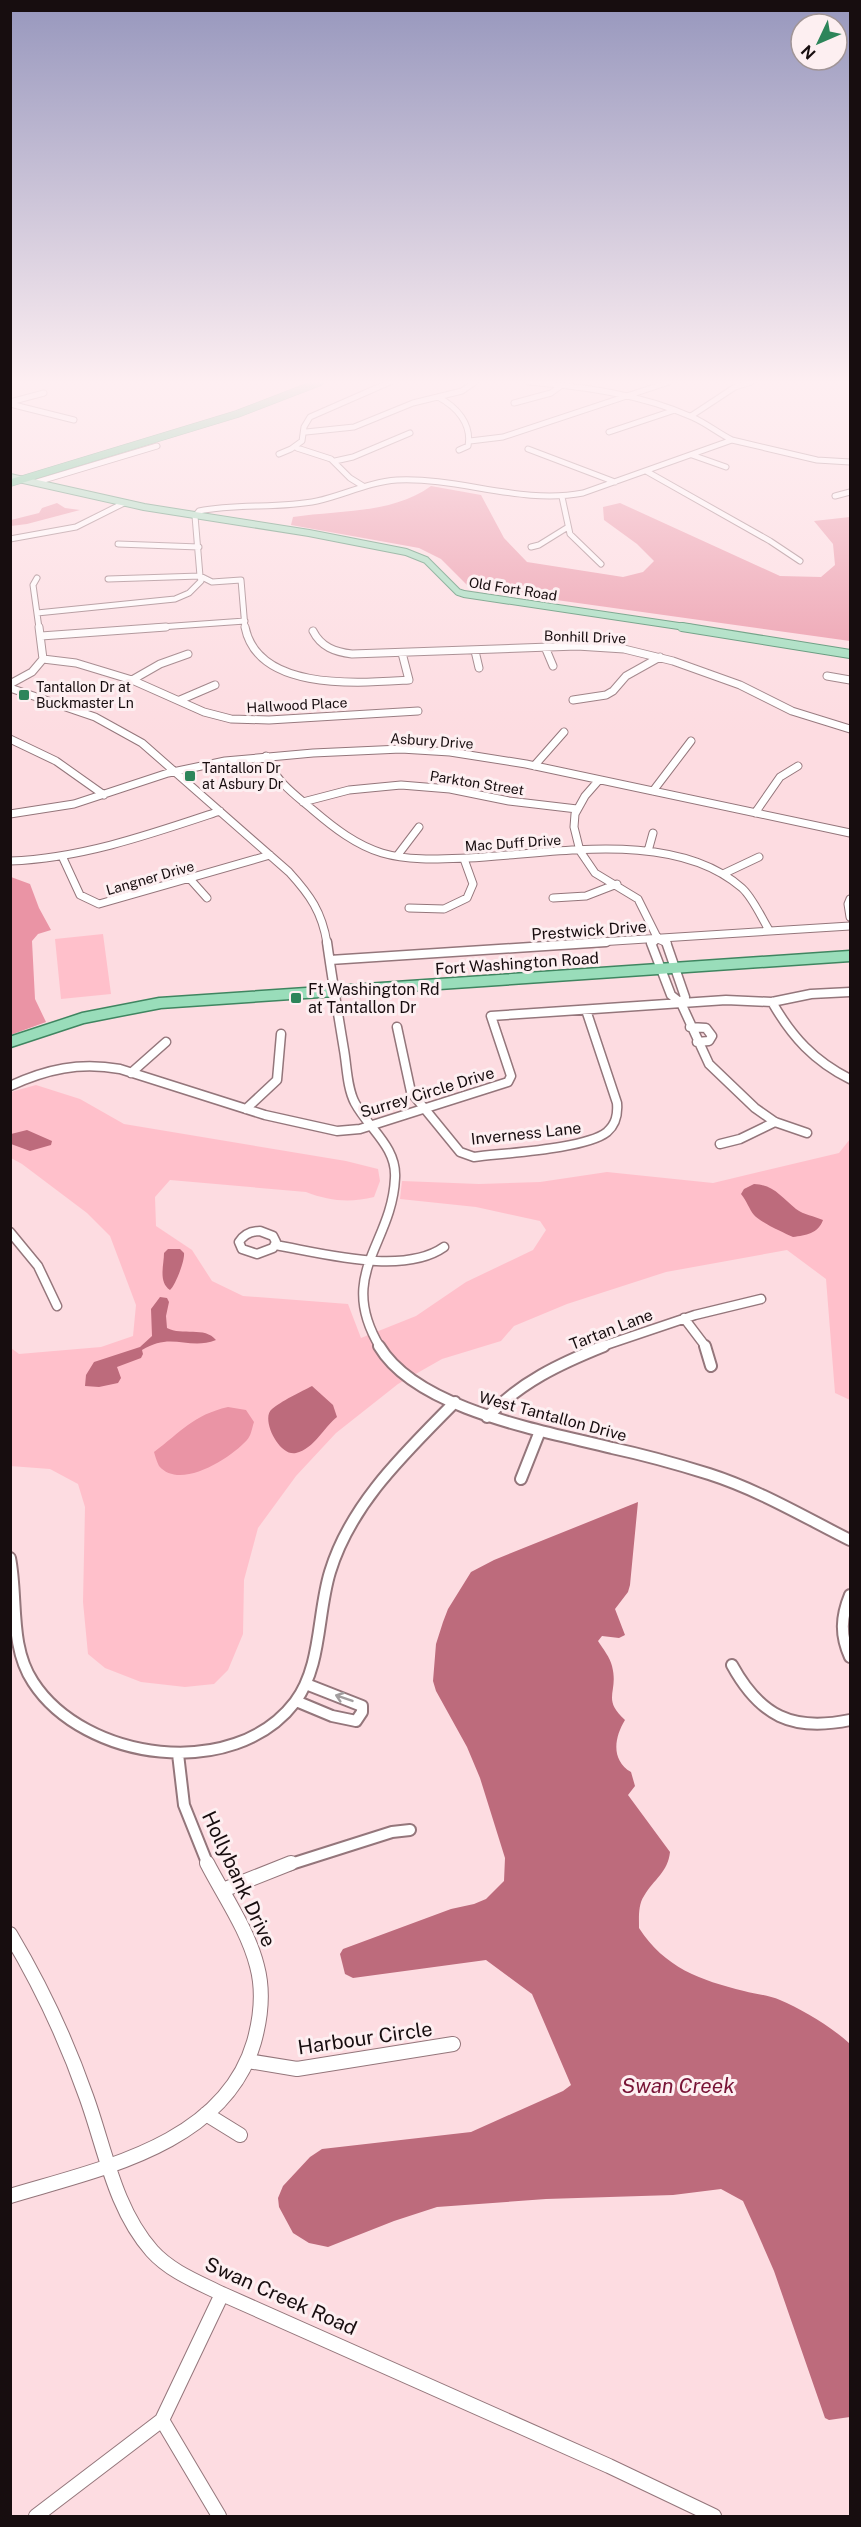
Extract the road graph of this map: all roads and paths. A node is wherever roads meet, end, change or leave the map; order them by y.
1 (108, 500) edge
2 (319, 500) edge
3 (563, 500) edge
4 (697, 500) edge
5 (124, 504) junction
6 (195, 516) junction
7 (568, 527) junction
8 (10, 539) edge
9 (118, 544) dead end
10 (199, 547) junction
11 (531, 548) dead end
12 (800, 561) dead end
13 (601, 564) dead end
14 (200, 576) junction
15 (38, 578) dead end
16 (108, 579) dead end
17 (37, 613) junction
18 (245, 621) junction
19 (313, 631) dead end
20 (41, 636) junction
21 (545, 647) junction
22 (475, 651) junction
23 (402, 653) junction
24 (188, 654) dead end
25 (850, 654) edge
26 (660, 657) junction
27 (43, 659) junction
28 (553, 666) dead end
29 (479, 668) dead end
30 (827, 676) dead end
31 (132, 680) junction
32 (850, 680) edge
33 (215, 685) dead end
34 (10, 686) edge
35 (180, 700) junction
36 (573, 700) dead end
37 (418, 711) dead end
38 (850, 729) edge
39 (564, 732) dead end
40 (10, 739) edge
41 (691, 741) dead end
42 (266, 756) junction
43 (534, 766) junction
44 (798, 766) dead end
45 (176, 772) junction
46 (599, 780) junction
47 (652, 790) junction
48 (104, 795) junction
49 (303, 802) junction
50 (577, 809) junction
51 (220, 811) junction
52 (755, 813) junction
53 (10, 814) edge
54 (419, 827) dead end
55 (653, 833) dead end
56 (850, 833) edge
57 (580, 850) junction
58 (648, 851) junction
59 (270, 855) junction
60 (62, 856) junction
61 (397, 856) junction
62 (759, 856) dead end
63 (464, 859) junction
64 (10, 861) edge
65 (723, 874) junction
66 (190, 879) junction
67 (617, 884) junction
68 (207, 898) dead end
69 (553, 898) dead end
70 (850, 899) edge
71 (410, 908) dead end
72 (850, 917) edge
73 (850, 926) edge
74 (769, 930) junction
75 (658, 939) junction
76 (850, 956) edge
77 (330, 960) junction
78 (675, 967) junction
79 (660, 968) junction
80 (333, 990) junction
81 (850, 992) edge
82 (772, 1002) junction
83 (681, 1003) junction
84 (586, 1010) junction
85 (397, 1027) dead end
86 (690, 1027) junction
87 (281, 1034) dead end
88 (10, 1042) edge
89 (166, 1042) dead end
90 (697, 1042) junction
91 (131, 1073) junction
92 (850, 1079) edge
93 (10, 1086) edge
94 (246, 1109) junction
95 (423, 1109) junction
96 (775, 1122) junction
97 (370, 1126) junction
98 (807, 1133) dead end
99 (720, 1144) dead end
100 (10, 1232) edge
101 (275, 1245) dead end
102 (444, 1246) dead end
103 (369, 1259) junction
104 (760, 1299) dead end
105 (57, 1305) dead end
106 (684, 1318) junction
107 (711, 1365) dead end
108 (455, 1402) junction
109 (487, 1417) junction
110 (540, 1431) junction
111 (521, 1479) dead end
112 (850, 1540) edge
113 (10, 1558) edge
114 (850, 1595) edge
115 (850, 1657) edge
116 (732, 1665) dead end
117 (306, 1684) junction
118 (296, 1701) junction
119 (850, 1720) edge
120 (178, 1754) junction
121 (411, 1830) dead end
122 (223, 1890) junction
123 (10, 1934) edge
124 (453, 2044) dead end
125 (248, 2061) junction
126 (206, 2114) junction
127 (240, 2135) dead end
128 (109, 2164) junction
129 (10, 2196) edge
130 (222, 2294) junction
131 (162, 2420) junction
132 (36, 2517) edge
133 (219, 2517) edge
134 (714, 2517) edge

1 - 5 main road, Old Fort Road
2 - 6 street
3 - 7 street
4 - 12 street
5 - 6 main road, Old Fort Road
5 - 8 street
6 - 10 street
6 - 25 main road, Old Fort Road
7 - 11 street
7 - 13 street
9 - 10 street
10 - 14 street
14 - 16 street
14 - 17 street
14 - 18 street
15 - 17 street
17 - 20 street
18 - 20 street
18 - 23 street
19 - 23 street, Bonhill Drive
20 - 27 street
21 - 22 street, Bonhill Drive
21 - 26 street, Bonhill Drive
21 - 28 street
22 - 23 street, Bonhill Drive
22 - 29 street
24 - 31 street
26 - 36 street
26 - 38 street, Bonhill Drive
27 - 31 street, Hallwood Place
27 - 34 street
30 - 32 street
31 - 35 street, Hallwood Place
33 - 35 street
34 - 45 street, West Tantallon Drive
35 - 37 street, Hallwood Place
39 - 43 street
40 - 48 street
41 - 47 street
42 - 43 street, Asbury Drive
42 - 45 street, Asbury Drive
42 - 49 street, Mac Duff Drive
43 - 46 street, Asbury Drive
44 - 52 street
45 - 48 street, Asbury Drive
45 - 51 street, West Tantallon Drive
46 - 47 street, Asbury Drive
46 - 50 street
47 - 52 street, Asbury Drive
48 - 53 street, Asbury Drive
49 - 50 street, Parkton Street
49 - 61 street, Mac Duff Drive
50 - 57 street
51 - 59 street, West Tantallon Drive
51 - 60 street
52 - 56 street, Asbury Drive
54 - 61 street
55 - 58 street
57 - 58 street, Mac Duff Drive
57 - 63 street, Mac Duff Drive
57 - 67 street
58 - 65 street, Mac Duff Drive
59 - 66 street, Langner Drive
59 - 77 street, West Tantallon Drive
60 - 64 street
60 - 66 street, Langner Drive
61 - 63 street, Mac Duff Drive
62 - 65 street
63 - 71 street
65 - 74 street, Mac Duff Drive
66 - 68 street
67 - 69 street
67 - 75 street
70 - 72 street
73 - 74 street, Prestwick Drive
74 - 75 street, Prestwick Drive
75 - 77 street, Prestwick Drive
75 - 78 street
75 - 79 street
76 - 78 main road, Fort Washington Road
77 - 80 street, West Tantallon Drive
78 - 79 main road, Fort Washington Road
78 - 83 street
79 - 80 main road, Fort Washington Road
79 - 83 street
80 - 88 main road, Fort Washington Road
80 - 97 street, West Tantallon Drive
81 - 82 street, Surrey Circle Drive
82 - 83 street, Surrey Circle Drive
82 - 92 street
83 - 84 street, Surrey Circle Drive
83 - 86 street
84 - 95 street, Surrey Circle Drive
84 - 95 street, Inverness Lane
85 - 95 street, Inverness Lane
86 - 90 street
86 - 90 street
87 - 94 street
89 - 91 street
90 - 96 street
91 - 93 street, Surrey Circle Drive
91 - 94 street, Surrey Circle Drive
94 - 97 street, Surrey Circle Drive
95 - 97 street, Surrey Circle Drive
96 - 98 street
96 - 99 street
97 - 103 street, West Tantallon Drive
100 - 105 street
101 - 103 street
102 - 103 street
103 - 108 street, West Tantallon Drive
104 - 106 street, Tartan Lane
106 - 107 street
106 - 109 street, Tartan Lane
108 - 109 street, West Tantallon Drive
108 - 117 street
109 - 110 street, West Tantallon Drive
110 - 111 street
110 - 112 street, West Tantallon Drive
113 - 120 street
114 - 115 street
116 - 119 street
117 - 118 street
118 -> 117 street
118 - 120 street
120 - 122 street, Hollybank Drive
121 - 122 street
122 - 125 street, Hollybank Drive
123 - 128 street, Swan Creek Road
124 - 125 street, Harbour Circle
125 - 126 street, Hollybank Drive
126 - 127 street
126 - 128 street, Hollybank Drive
128 - 129 street, Hollybank Drive
128 - 130 street, Swan Creek Road
130 - 131 street
130 - 134 street, Swan Creek Road
131 - 132 street
131 - 133 street

